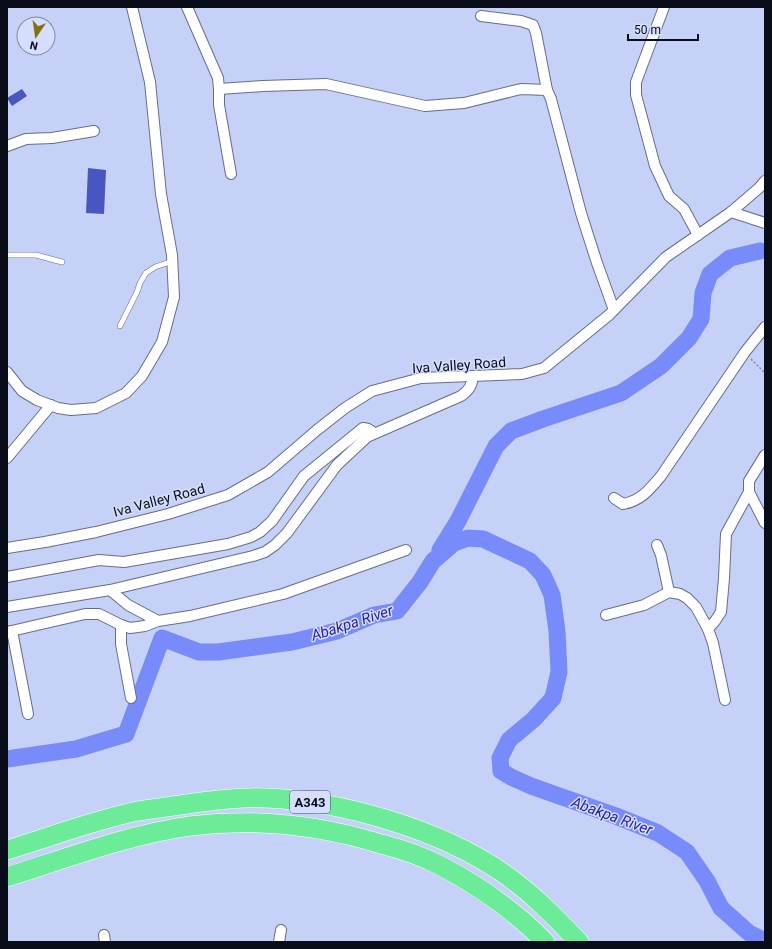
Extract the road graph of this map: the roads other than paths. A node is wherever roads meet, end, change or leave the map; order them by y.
1 (132, 7) edge
2 (187, 7) edge
3 (664, 7) edge
4 (482, 16) dead end
5 (219, 89) junction
6 (547, 90) junction
7 (94, 131) dead end
8 (7, 146) edge
9 (231, 174) dead end
10 (763, 188) edge
11 (731, 212) junction
12 (765, 223) edge
13 (698, 235) junction
14 (7, 254) edge
15 (173, 261) junction
16 (62, 262) dead end
17 (614, 310) junction
18 (120, 326) dead end
19 (765, 327) edge
20 (7, 372) edge
21 (473, 376) junction
22 (51, 405) junction
23 (374, 434) junction
24 (765, 455) edge
25 (7, 458) edge
26 (748, 492) junction
27 (614, 498) dead end
28 (765, 523) edge
29 (657, 544) dead end
30 (7, 548) edge
31 (406, 550) dead end
32 (7, 578) edge
33 (110, 590) junction
34 (669, 592) junction
35 (7, 607) edge
36 (606, 615) dead end
37 (158, 621) junction
38 (121, 625) junction
39 (708, 629) junction
40 (10, 632) edge
41 (131, 698) dead end
42 (725, 700) dead end
43 (28, 714) dead end
44 (7, 850) edge
45 (7, 878) edge
46 (281, 930) dead end
47 (280, 942) edge
48 (545, 942) edge
49 (579, 942) edge

1 - 15 street
2 - 5 street
3 - 13 street
4 - 6 street
5 - 6 street
5 - 9 street
6 - 17 street
7 - 8 street
10 - 11 street, Iva Valley Road
11 - 12 street
11 - 13 street, Iva Valley Road
13 - 17 street, Iva Valley Road
14 - 16 lane
15 - 18 lane
15 - 22 street
17 - 21 street, Iva Valley Road
19 - 27 street
20 - 22 street
21 - 23 street
21 - 30 street, Iva Valley Road
22 - 25 street
23 - 32 street
23 - 33 street
24 - 26 street
26 - 28 street
26 - 39 street
29 - 34 street
31 - 37 street
33 - 35 street
33 - 37 street
34 - 36 street
34 - 39 street
37 - 38 street
38 - 40 street
38 - 41 street
39 - 42 street
40 - 43 street
44 - 49 highway, A343
45 - 48 highway, A343
46 - 47 street

